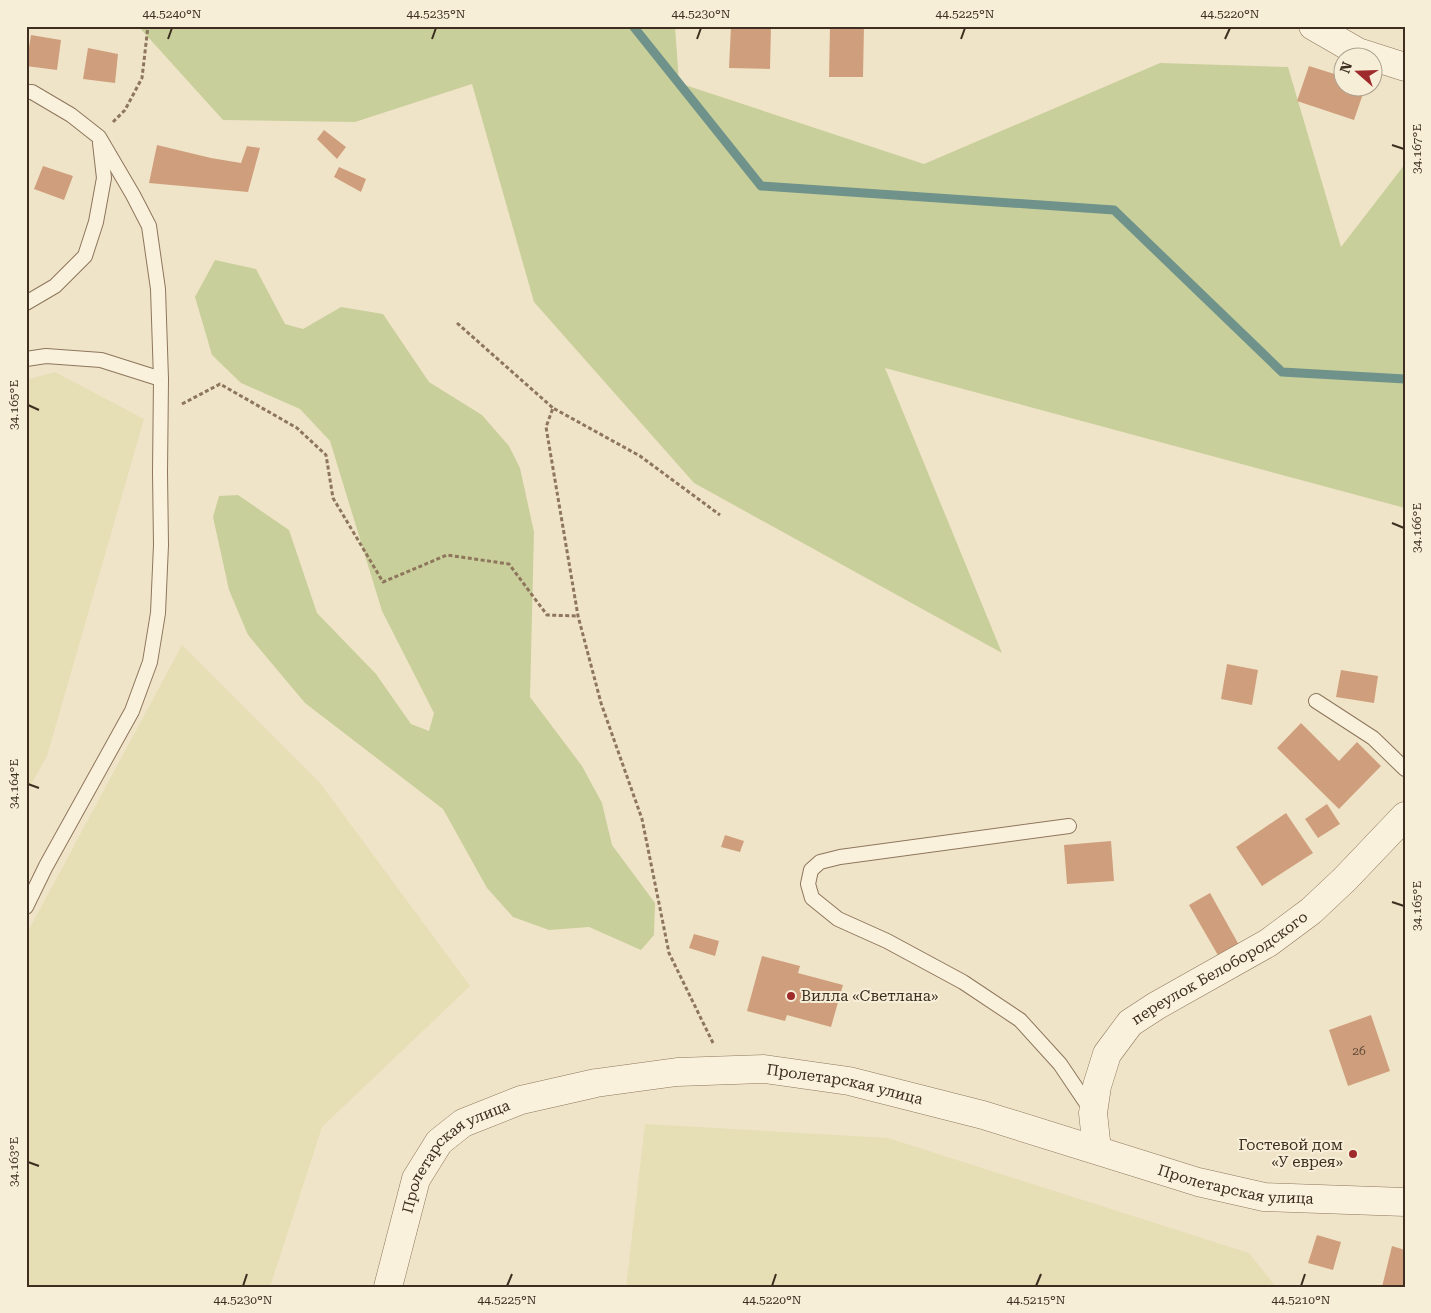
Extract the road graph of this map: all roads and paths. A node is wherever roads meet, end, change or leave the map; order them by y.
1 (148, 26) edge
2 (1313, 26) edge
3 (1405, 67) edge
4 (26, 92) edge
5 (99, 137) junction
6 (26, 303) edge
7 (457, 322) dead end
8 (26, 360) edge
9 (161, 379) junction
10 (553, 408) junction
11 (161, 415) junction
12 (720, 516) dead end
13 (578, 616) junction
14 (1316, 700) dead end
15 (1405, 769) edge
16 (1405, 816) edge
17 (1069, 826) dead end
18 (26, 907) edge
19 (726, 1070) junction
20 (1093, 1113) junction
21 (1097, 1150) junction
22 (1405, 1202) edge
23 (388, 1287) edge

1 - 5 path
2 - 3 street
4 - 5 lane
5 - 6 lane
5 - 9 lane
7 - 10 path
8 - 9 lane
9 - 11 lane
10 - 12 path
10 - 13 path
11 - 13 path
11 - 18 lane
13 - 19 path
14 - 15 lane
16 - 20 street, переулок Белобородского
17 - 20 lane
19 - 21 street, Пролетарская улица
19 - 23 street, Пролетарская улица
20 - 21 street, переулок Белобородского
21 - 22 street, Пролетарская улица

